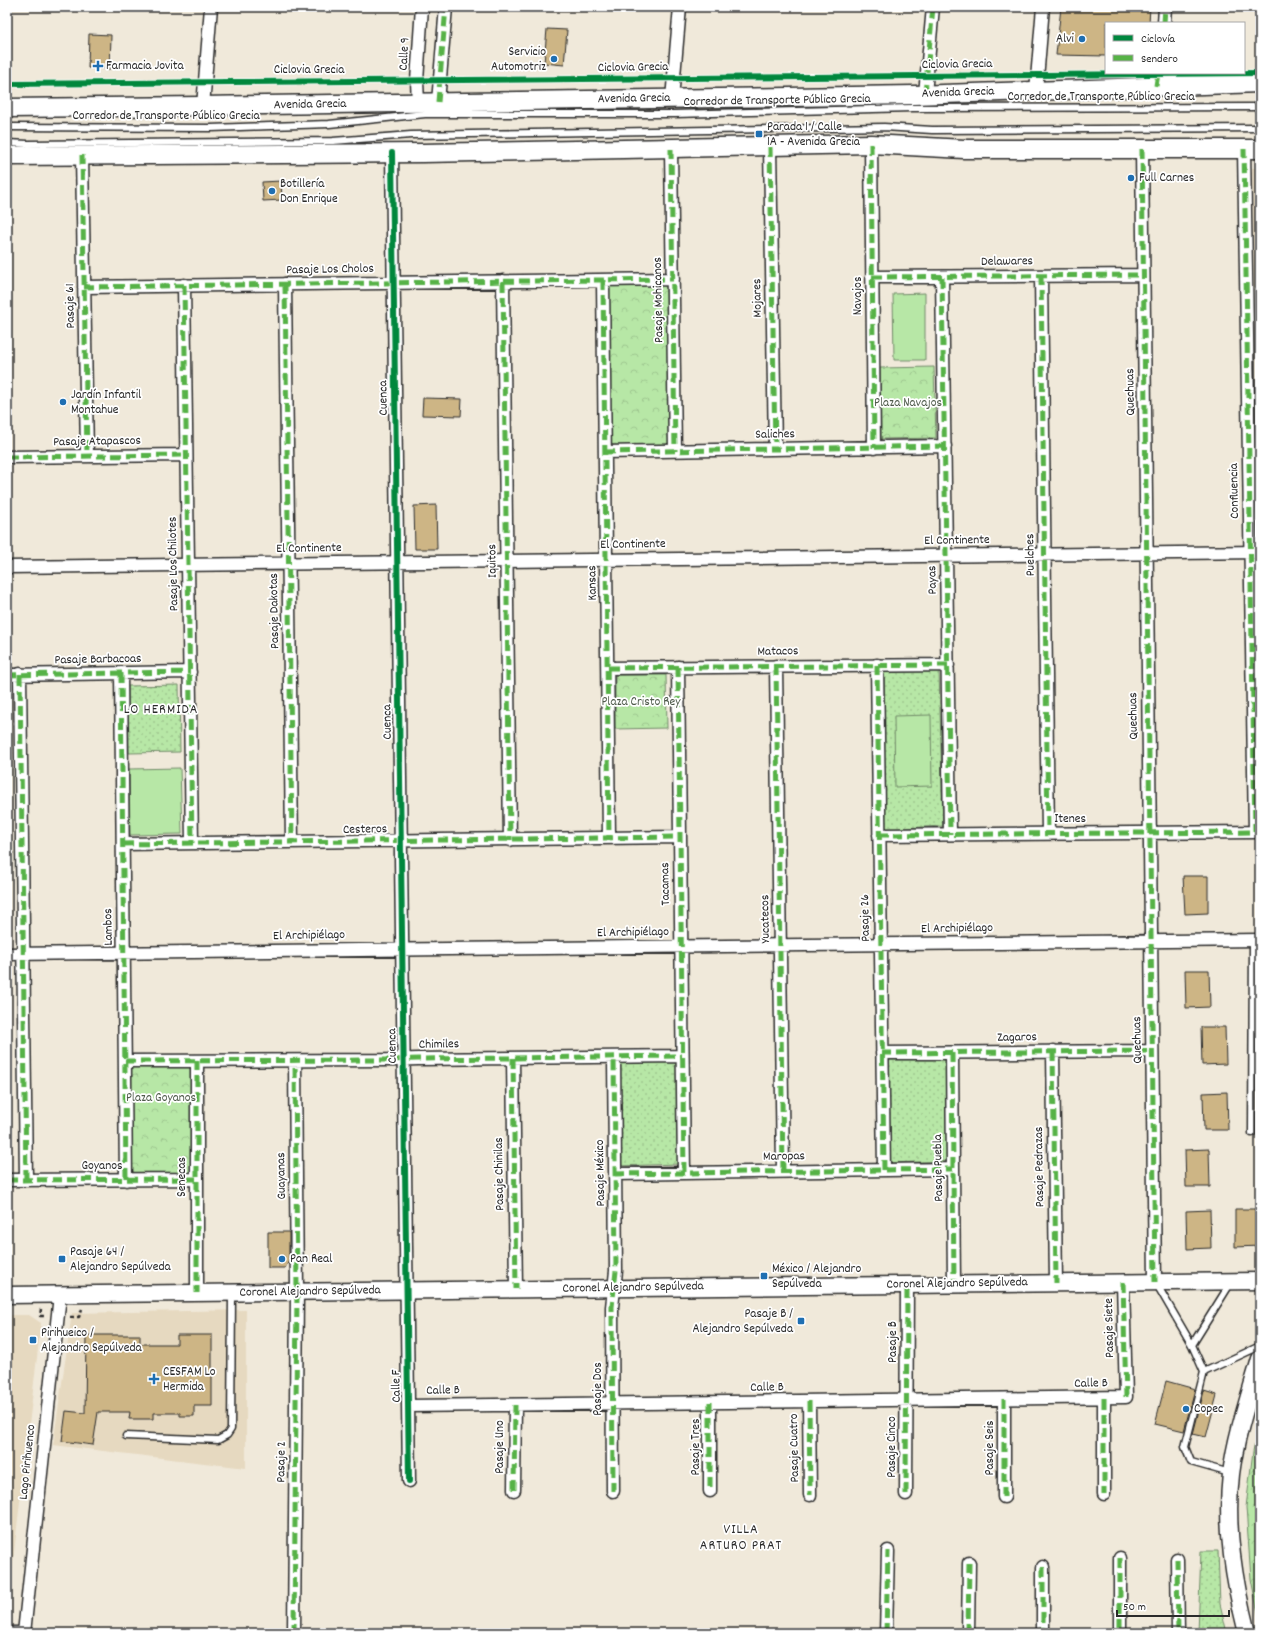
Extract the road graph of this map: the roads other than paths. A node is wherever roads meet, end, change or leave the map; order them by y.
1 (211, 7) edge
2 (422, 7) edge
3 (446, 7) edge
4 (680, 7) edge
5 (933, 7) edge
6 (1043, 7) edge
7 (1165, 7) edge
8 (1164, 22) edge
9 (1157, 80) edge
10 (1260, 83) edge
11 (992, 85) dead end
12 (925, 89) junction
13 (1031, 91) junction
14 (675, 93) junction
15 (438, 102) junction
16 (418, 103) junction
17 (203, 106) junction
18 (1260, 107) edge
19 (7, 108) edge
20 (7, 127) edge
21 (1260, 128) edge
22 (7, 143) edge
23 (871, 144) junction
24 (770, 147) junction
25 (671, 149) junction
26 (1142, 149) junction
27 (1252, 149) edge
28 (392, 153) junction
29 (82, 155) junction
30 (7, 156) edge
31 (1143, 275) junction
32 (942, 276) junction
33 (1041, 276) junction
34 (872, 277) junction
35 (673, 279) junction
36 (603, 280) junction
37 (503, 281) junction
38 (394, 283) junction
39 (284, 284) junction
40 (184, 285) junction
41 (84, 287) junction
42 (945, 446) junction
43 (874, 448) junction
44 (775, 449) junction
45 (675, 450) junction
46 (605, 452) junction
47 (186, 455) junction
48 (87, 456) junction
49 (7, 457) edge
50 (1255, 552) edge
51 (1146, 553) junction
52 (1045, 554) junction
53 (946, 556) junction
54 (606, 560) junction
55 (507, 561) junction
56 (397, 562) junction
57 (188, 564) junction
58 (288, 564) junction
59 (7, 567) edge
60 (877, 665) junction
61 (948, 665) junction
62 (776, 666) junction
63 (678, 667) junction
64 (608, 668) junction
65 (190, 672) junction
66 (121, 673) junction
67 (20, 674) junction
68 (7, 675) edge
69 (1257, 832) edge
70 (1150, 833) junction
71 (950, 834) junction
72 (1048, 834) junction
73 (879, 835) junction
74 (680, 837) junction
75 (610, 838) junction
76 (510, 840) junction
77 (401, 841) junction
78 (292, 842) junction
79 (192, 843) junction
80 (123, 844) junction
81 (1257, 940) edge
82 (1151, 941) junction
83 (880, 944) junction
84 (780, 945) junction
85 (681, 946) junction
86 (402, 949) junction
87 (124, 952) junction
88 (7, 954) edge
89 (23, 954) junction
90 (1152, 1051) junction
91 (952, 1052) junction
92 (1053, 1052) junction
93 (882, 1053) junction
94 (682, 1056) junction
95 (614, 1057) junction
96 (512, 1058) junction
97 (404, 1060) junction
98 (125, 1061) junction
99 (196, 1061) junction
100 (295, 1061) junction
101 (1252, 1133) dead end
102 (953, 1169) junction
103 (884, 1170) junction
104 (783, 1172) junction
105 (684, 1173) junction
106 (615, 1174) junction
107 (196, 1179) junction
108 (7, 1180) edge
109 (26, 1180) junction
110 (126, 1180) junction
111 (1260, 1280) edge
112 (1232, 1281) junction
113 (1123, 1282) junction
114 (1155, 1282) junction
115 (1056, 1283) junction
116 (954, 1284) junction
117 (907, 1285) junction
118 (614, 1288) junction
119 (516, 1289) junction
120 (407, 1291) junction
121 (298, 1292) junction
122 (197, 1293) junction
123 (232, 1293) junction
124 (60, 1295) junction
125 (7, 1296) edge
126 (1192, 1345) junction
127 (1260, 1346) edge
128 (1260, 1359) edge
129 (1204, 1372) junction
130 (1126, 1397) joint
131 (1104, 1398) junction
132 (1004, 1399) junction
133 (907, 1400) junction
134 (809, 1401) junction
135 (710, 1402) junction
136 (612, 1403) junction
137 (514, 1405) junction
138 (408, 1406) junction
139 (126, 1436) dead end
140 (1231, 1474) junction
141 (409, 1481) dead end
142 (514, 1490) dead end
143 (612, 1491) dead end
144 (710, 1491) dead end
145 (906, 1494) dead end
146 (1104, 1494) dead end
147 (810, 1495) dead end
148 (1004, 1497) dead end
149 (888, 1551) dead end
150 (1120, 1558) dead end
151 (1177, 1559) dead end
152 (969, 1563) dead end
153 (1043, 1567) dead end
154 (7, 1633) edge
155 (24, 1633) edge
156 (294, 1633) edge
157 (886, 1633) edge
158 (968, 1633) edge
159 (1043, 1633) edge
160 (1120, 1633) edge
161 (1178, 1633) edge
162 (1247, 1633) edge

1 - 17 street
2 - 16 street, Calle 9
3 - 15 street
4 - 14 street
5 - 12 street
6 - 13 street
7 - 8 street
9 - 10 main road, Avenida Grecia
9 - 13 main road, Avenida Grecia
11 - 13 lane
12 - 13 main road, Avenida Grecia
12 - 14 main road, Avenida Grecia
14 - 15 main road, Avenida Grecia
15 - 16 main road, Avenida Grecia
16 - 17 main road, Avenida Grecia
17 - 19 main road, Avenida Grecia
18 - 20 lane, Corredor de Transporte Público Grecia
21 - 22 lane, Corredor de Transporte Público Grecia
23 - 24 main road
23 - 26 main road
23 - 34 street, Navajos
24 - 25 main road
24 - 44 street, Mojares
25 - 28 main road
25 - 35 street, Pasaje Mohicanos
26 - 27 main road
26 - 31 street, Quechuas
27 - 50 street, Confluencia
28 - 29 main road
28 - 38 street, Cuenca
29 - 30 main road
29 - 41 street, Pasaje 61
31 - 33 street, Delawares
31 - 51 street, Quechuas
32 - 33 street, Delawares
32 - 34 street, Delawares
32 - 42 street, Payas
33 - 52 street, Puelches
34 - 43 street, Navajos
35 - 36 street, Pasaje Los Cholos
35 - 45 street, Pasaje Mohicanos
36 - 37 street, Pasaje Los Cholos
36 - 46 street, Kansas
37 - 38 street, Pasaje Los Cholos
37 - 55 street, Iquitos
38 - 39 street, Pasaje Los Cholos
38 - 56 street, Cuenca
39 - 40 street, Pasaje Los Cholos
39 - 58 street, Pasaje Dakotas
40 - 41 street, Pasaje Los Cholos
40 - 47 street, Pasaje Los Chilotes
41 - 48 street, Pasaje 61
42 - 43 street, Saliches
42 - 53 street, Payas
43 - 44 street, Saliches
44 - 45 street, Saliches
45 - 46 street, Saliches
46 - 54 street, Kansas
47 - 48 street, Pasaje Atapascos
47 - 57 street, Pasaje Los Chilotes
48 - 49 street, Pasaje Atapascos
50 - 51 street, El Continente
50 - 69 street, Confluencia
51 - 52 street, El Continente
51 - 70 street, Quechuas
52 - 53 street, El Continente
52 - 72 street, Puelches
53 - 54 street, El Continente
53 - 61 street, Payas
54 - 55 street, El Continente
54 - 64 street, Kansas
55 - 56 street, El Continente
55 - 76 street, Iquitos
56 - 58 street, El Continente
56 - 77 street, Cuenca
57 - 58 street, El Continente
57 - 59 street, El Continente
57 - 65 street, Pasaje Los Chilotes
58 - 78 street, Pasaje Dakotas
60 - 61 street, Matacos
60 - 62 street, Matacos
60 - 73 street, Pasaje 26
61 - 71 street, Payas
62 - 63 street, Matacos
62 - 84 street, Yucatecos
63 - 64 street, Matacos
63 - 74 street, Tacamas
64 - 75 street, Kansas
65 - 66 street, Pasaje Barbacoas
65 - 79 street, Pasaje Los Chilotes
66 - 67 street, Pasaje Barbacoas
66 - 80 street, Lambos
67 - 68 street, Pasaje Barbacoas
67 - 89 street
69 - 70 street, Itenes
70 - 72 street, Itenes
70 - 82 street, Quechuas
71 - 72 street, Itenes
71 - 73 street, Itenes
73 - 83 street, Pasaje 26
74 - 75 street, Cesteros
74 - 85 street, Tacamas
75 - 76 street, Cesteros
76 - 77 street, Cesteros
77 - 78 street, Cesteros
77 - 86 street, Cuenca
78 - 79 street, Cesteros
79 - 80 street, Cesteros
80 - 87 street, Lambos
81 - 82 street, El Archipiélago
81 - 101 lane
82 - 83 street, El Archipiélago
82 - 90 street, Quechuas
83 - 84 street, El Archipiélago
83 - 93 street, Pasaje 26
84 - 85 street, El Archipiélago
84 - 104 street, Yucatecos
85 - 86 street, El Archipiélago
85 - 94 street, Tacamas
86 - 87 street, El Archipiélago
86 - 97 street, Cuenca
87 - 89 street, El Archipiélago
87 - 98 street, Lambos
88 - 89 street, El Archipiélago
89 - 109 street
90 - 92 street, Zagaros
90 - 114 street, Quechuas
91 - 92 street, Zagaros
91 - 93 street, Zagaros
91 - 102 street, Pasaje Puebla
92 - 115 street, Pasaje Pedrazas
93 - 103 street, Pasaje 26
94 - 95 street, Chimiles
94 - 105 street, Tacamas
95 - 96 street, Chimiles
95 - 106 street, Pasaje México
96 - 97 street, Chimiles
96 - 119 street, Pasaje Chinilas
97 - 100 street, Chimiles
97 - 120 street, Cuenca
98 - 99 street, Chimiles
98 - 110 street, Lambos
99 - 100 street, Chimiles
99 - 107 street, Senecas
100 - 121 street, Guayanas
102 - 103 street, Maropas
102 - 116 street, Pasaje Puebla
103 - 104 street, Maropas
104 - 105 street, Maropas
105 - 106 street, Maropas
106 - 118 street, Pasaje México
107 - 110 street, Goyanos
107 - 122 street, Senecas
108 - 109 street, Goyanos
109 - 110 street, Goyanos
111 - 112 street, Coronel Alejandro Sepúlveda
112 - 114 street, Coronel Alejandro Sepúlveda
112 - 126 lane
113 - 114 street, Coronel Alejandro Sepúlveda
113 - 115 street, Coronel Alejandro Sepúlveda
113 - 130 street, Pasaje Siete
114 - 126 lane
115 - 116 street, Coronel Alejandro Sepúlveda
116 - 117 street, Coronel Alejandro Sepúlveda
117 - 118 street, Coronel Alejandro Sepúlveda
117 - 133 street, Pasaje B
118 - 119 street, Coronel Alejandro Sepúlveda
118 - 136 street, Pasaje Dos
119 - 120 street, Coronel Alejandro Sepúlveda
120 - 121 street, Coronel Alejandro Sepúlveda
120 - 138 street, Calle F
121 - 123 street, Coronel Alejandro Sepúlveda
121 - 156 street, Pasaje 2
122 - 123 street, Coronel Alejandro Sepúlveda
122 - 124 street, Coronel Alejandro Sepúlveda
123 - 139 lane
124 - 125 street, Coronel Alejandro Sepúlveda
124 - 155 street, Lago Pirihuenco
126 - 129 lane
127 - 129 lane
128 - 140 street
129 - 140 lane
130 - 131 street, Calle B
131 - 132 street, Calle B
131 - 146 street
132 - 133 street, Calle B
132 - 148 street, Pasaje Seis
133 - 134 street, Calle B
133 - 145 street, Pasaje Cinco
134 - 135 street, Calle B
134 - 147 street, Pasaje Cuatro
135 - 136 street, Calle B
135 - 144 street, Pasaje Tres
136 - 137 street, Calle B
136 - 143 street, Pasaje Dos
137 - 138 street, Calle B
137 - 142 street, Pasaje Uno
138 - 141 street, Calle F
140 - 162 street
149 - 157 street
150 - 160 street
151 - 161 street
152 - 158 street
153 - 159 street
154 - 155 street

